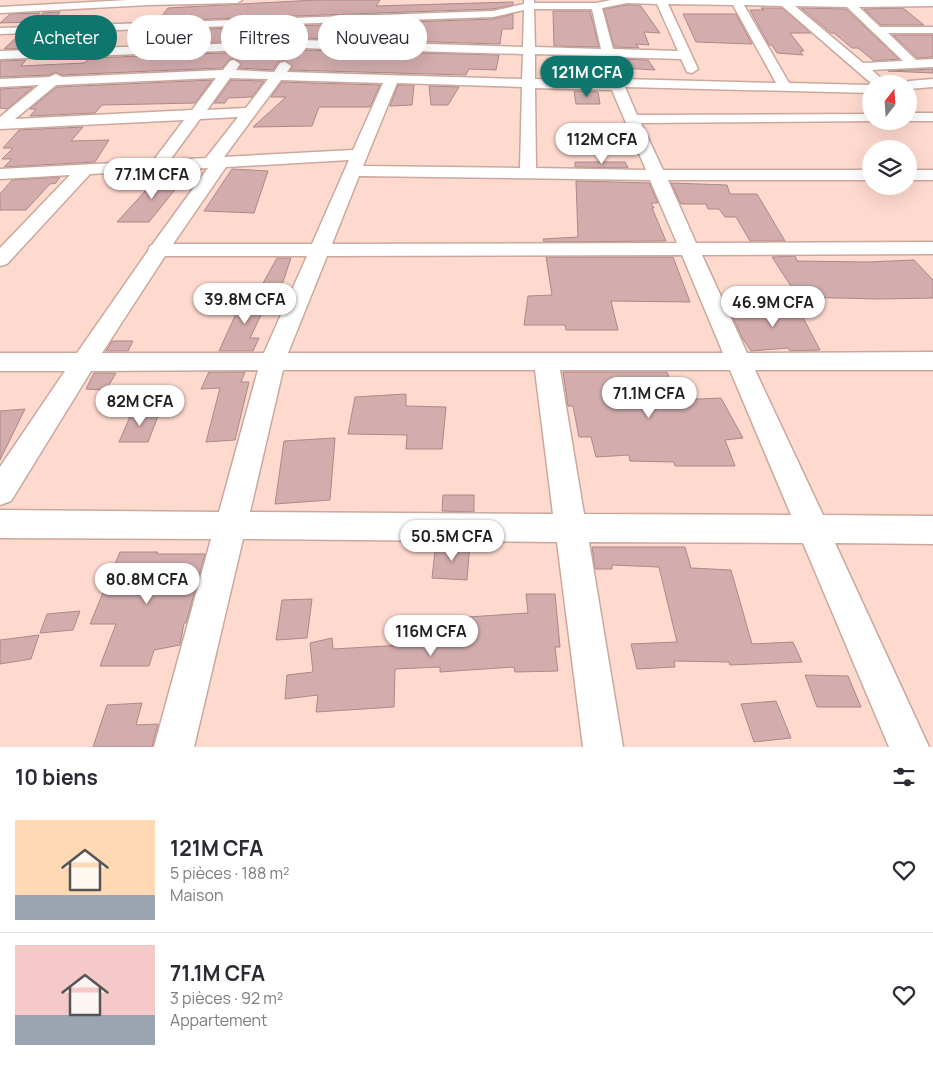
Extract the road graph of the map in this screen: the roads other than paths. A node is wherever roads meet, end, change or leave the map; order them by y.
1 (237, 0) edge
2 (661, 0) edge
3 (150, 1) edge
4 (736, 2) junction
5 (784, 2) junction
6 (848, 2) edge
7 (917, 2) edge
8 (529, 3) edge
9 (933, 3) edge
10 (596, 6) junction
11 (5, 10) edge
12 (368, 15) edge
13 (385, 15) edge
14 (933, 15) edge
15 (0, 16) edge
16 (427, 16) edge
17 (221, 23) edge
18 (318, 23) edge
19 (119, 26) junction
20 (877, 30) junction
21 (933, 30) edge
22 (0, 31) edge
23 (308, 35) edge
24 (427, 47) edge
25 (221, 48) edge
26 (529, 50) junction
27 (117, 51) edge
28 (608, 53) junction
29 (15, 54) edge
30 (0, 55) edge
31 (686, 55) junction
32 (78, 60) edge
33 (237, 60) edge
34 (289, 60) edge
35 (933, 63) edge
36 (912, 64) junction
37 (860, 67) junction
38 (227, 74) junction
39 (278, 75) junction
40 (869, 75) edge
41 (392, 78) junction
42 (53, 80) junction
43 (0, 83) edge
44 (529, 83) junction
45 (933, 83) edge
46 (616, 84) junction
47 (918, 84) edge
48 (699, 85) junction
49 (785, 87) junction
50 (862, 89) edge
51 (250, 112) junction
52 (197, 114) junction
53 (862, 118) edge
54 (632, 119) junction
55 (0, 124) edge
56 (216, 162) junction
57 (356, 163) junction
58 (158, 165) junction
59 (85, 170) junction
60 (0, 174) edge
61 (528, 174) junction
62 (656, 175) junction
63 (862, 175) edge
64 (917, 175) edge
65 (933, 175) edge
66 (689, 248) junction
67 (933, 248) edge
68 (157, 250) junction
69 (319, 250) junction
70 (0, 260) edge
71 (933, 360) edge
72 (272, 361) junction
73 (546, 361) junction
74 (738, 361) junction
75 (0, 362) edge
76 (82, 362) junction
77 (0, 492) edge
78 (0, 524) edge
79 (230, 525) junction
80 (570, 527) junction
81 (812, 529) junction
82 (933, 530) edge
83 (174, 747) edge
84 (603, 747) edge
85 (909, 747) edge

1 - 3 street
2 - 4 street
2 - 10 street
2 - 31 street
3 - 11 street
3 - 19 street
4 - 5 street
4 - 49 street
5 - 6 street
5 - 37 street
6 - 7 street
6 - 20 street
7 - 9 street
7 - 14 street
8 - 10 street
8 - 16 street
8 - 26 street
10 - 28 street
11 - 15 street
12 - 13 street
17 - 19 street
18 - 23 street
19 - 22 street
20 - 21 street
20 - 36 street
24 - 26 street
25 - 27 street
26 - 28 street
26 - 44 street
28 - 31 street
28 - 46 street
29 - 30 street
31 - 48 street
32 - 42 street
33 - 38 street
34 - 39 street
35 - 36 street
36 - 37 street
37 - 40 street
38 - 39 street
38 - 42 street
38 - 52 street
39 - 41 street
39 - 51 street
41 - 44 street
41 - 57 street
42 - 43 street
42 - 55 street
44 - 46 street
44 - 61 street
45 - 47 street
46 - 48 street
46 - 54 street
48 - 49 street
49 - 50 street
51 - 52 street
51 - 56 street
52 - 55 street
52 - 58 street
53 - 54 street
54 - 62 street
56 - 57 street
56 - 58 street
56 - 68 street
57 - 61 street
57 - 69 street
58 - 59 street
59 - 60 street
59 - 70 street
61 - 62 street
62 - 63 street
62 - 66 street
64 - 65 street
66 - 67 street
66 - 69 street
66 - 74 street
68 - 69 street
68 - 76 street
69 - 72 street
71 - 74 street
72 - 73 street
72 - 76 street
72 - 79 street
73 - 74 street
73 - 80 street
74 - 81 street
75 - 76 street
76 - 77 street
78 - 79 street
79 - 80 street
79 - 83 street
80 - 81 street
80 - 84 street
81 - 82 street
81 - 85 street

